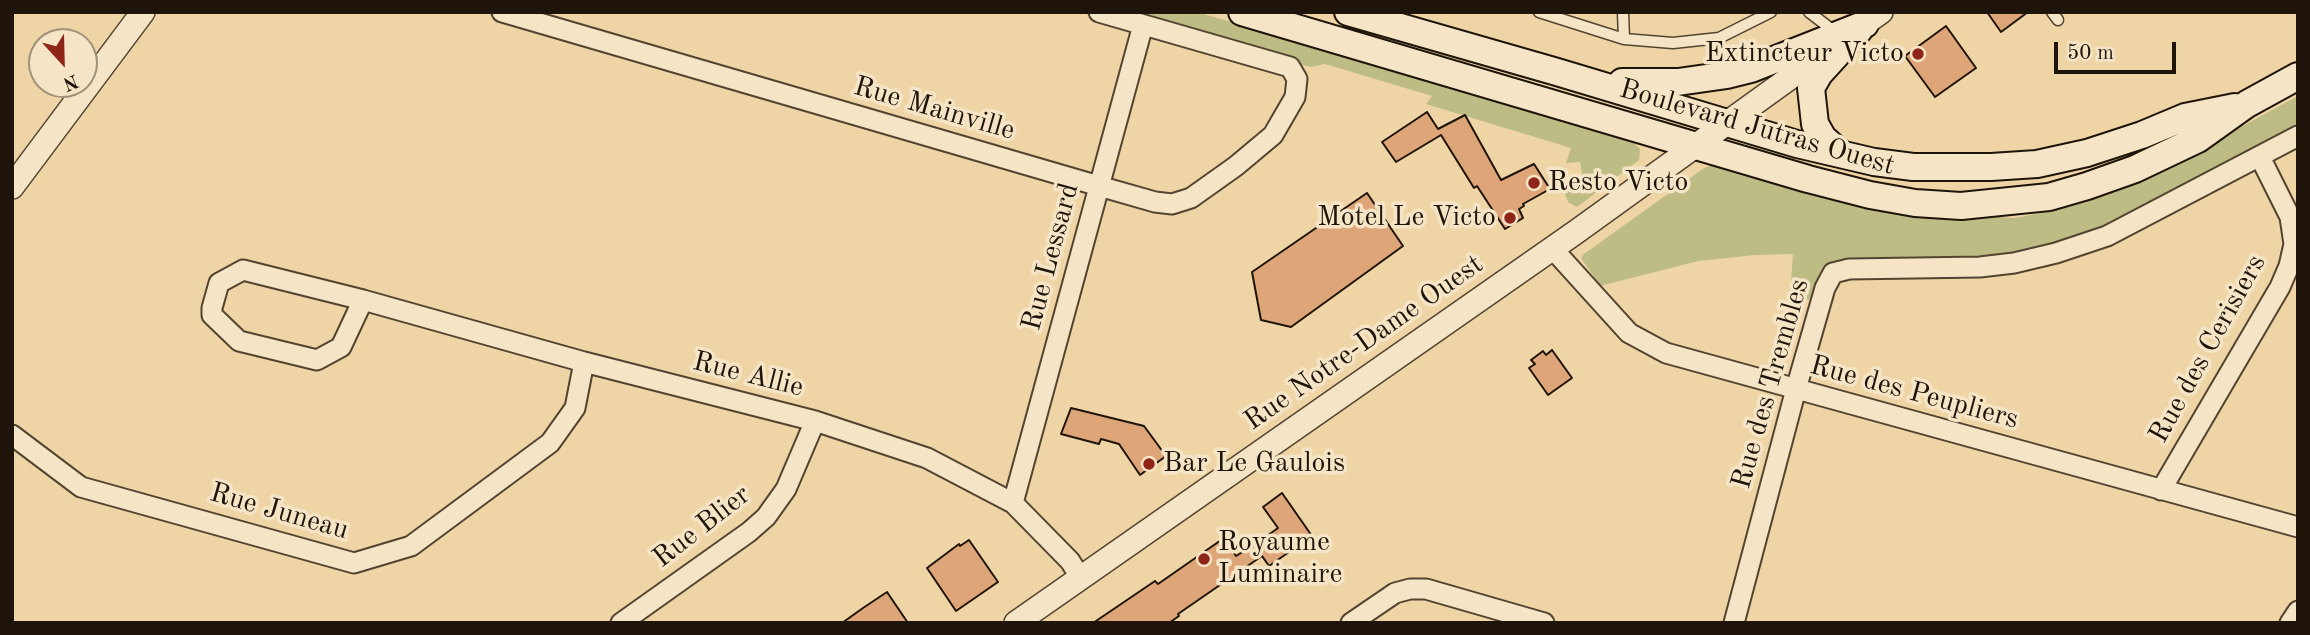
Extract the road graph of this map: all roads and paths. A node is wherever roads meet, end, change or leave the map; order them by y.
1 (144, 12) edge
2 (502, 12) edge
3 (1099, 12) edge
4 (1242, 12) edge
5 (1348, 12) edge
6 (1539, 12) edge
7 (1623, 12) edge
8 (1771, 12) edge
9 (1809, 12) edge
10 (1873, 18) edge
11 (1143, 25) junction
12 (1839, 34) junction
13 (1625, 39) junction
14 (2298, 76) edge
15 (1586, 80) junction
16 (2247, 104) junction
17 (1729, 123) junction
18 (2298, 136) edge
19 (1698, 146) junction
20 (1841, 154) junction
21 (2260, 157) junction
22 (1099, 186) junction
23 (12, 187) edge
24 (1552, 248) junction
25 (363, 300) junction
26 (584, 362) junction
27 (1796, 389) junction
28 (815, 421) junction
29 (12, 435) edge
30 (2161, 489) junction
31 (1013, 503) junction
32 (2298, 527) edge
33 (1080, 577) junction
34 (2298, 611) edge
35 (1020, 622) edge
36 (1541, 622) edge
37 (621, 623) edge
38 (1351, 623) edge
39 (1734, 623) edge
40 (2290, 623) edge

1 - 23 street
2 - 22 street, Rue Mainville
3 - 11 street
4 - 19 main road, Boulevard Jutras Ouest
5 - 15 main road, Boulevard Jutras Ouest
6 - 13 lane
7 - 13 lane
8 - 13 lane
9 - 12 lane
10 - 12 main road
10 - 17 street, Rue Notre-Dame Ouest
10 - 20 main road
11 - 22 street, Rue Lessard
11 - 22 street, Rue Mainville
12 - 15 main road
14 - 16 main road, Boulevard Jutras Ouest
15 - 17 main road, Boulevard Jutras Ouest
16 - 19 main road, Boulevard Jutras Ouest
16 - 20 main road, Boulevard Jutras Ouest
17 - 19 street, Rue Notre-Dame Ouest
17 - 20 main road, Boulevard Jutras Ouest
18 - 21 street, Rue des Trembles
19 - 24 street, Rue Notre-Dame Ouest
21 - 27 street, Rue des Trembles
21 - 30 street, Rue des Cerisiers
22 - 31 street, Rue Lessard
24 - 27 street, Rue des Peupliers
24 - 33 street, Rue Notre-Dame Ouest
25 - 25 street, Rue Allie
25 - 26 street, Rue Allie
26 - 28 street, Rue Allie
26 - 29 street, Rue Juneau
27 - 30 street, Rue des Peupliers
27 - 39 street, Rue des Trembles
28 - 31 street, Rue Allie
28 - 37 street, Rue Blier
30 - 32 street, Rue des Peupliers
31 - 33 street, Rue Allie
33 - 35 street, Rue Notre-Dame Ouest
34 - 40 street
36 - 38 street

